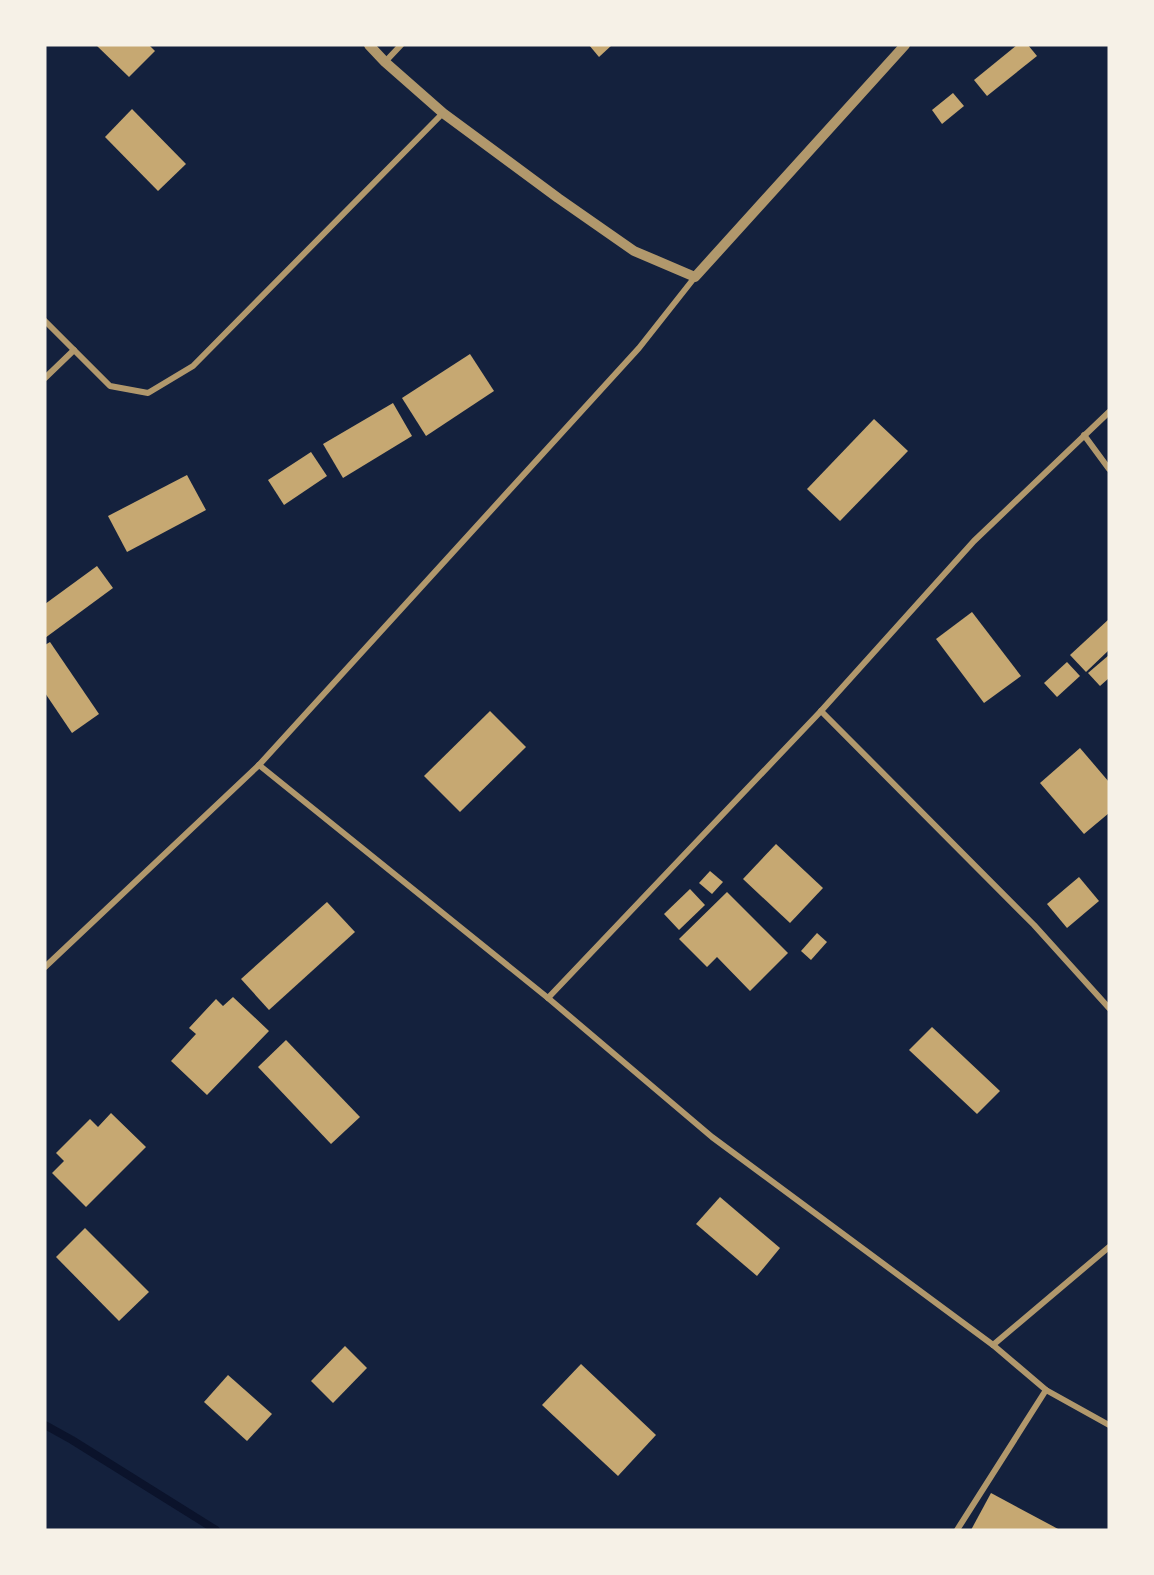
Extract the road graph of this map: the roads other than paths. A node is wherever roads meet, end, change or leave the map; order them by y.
1 (369, 45) edge
2 (401, 45) edge
3 (905, 45) edge
4 (385, 62) junction
5 (443, 113) junction
6 (695, 277) junction
7 (45, 321) edge
8 (74, 350) junction
9 (45, 378) edge
10 (1109, 412) edge
11 (1084, 435) junction
12 (1109, 470) edge
13 (821, 711) junction
14 (259, 765) junction
15 (45, 967) edge
16 (548, 998) junction
17 (1109, 1008) edge
18 (1109, 1247) edge
19 (993, 1345) junction
20 (1046, 1390) junction
21 (1109, 1425) edge
22 (957, 1530) edge

1 - 4 street
2 - 4 street
3 - 6 street
4 - 5 street
5 - 6 street
5 - 8 street
6 - 14 street
7 - 8 street
8 - 9 street
10 - 11 street
11 - 12 street
11 - 13 street
13 - 16 street
13 - 17 street
14 - 15 street
14 - 16 street
16 - 19 street
18 - 19 street
19 - 20 street
20 - 21 street
20 - 22 street

